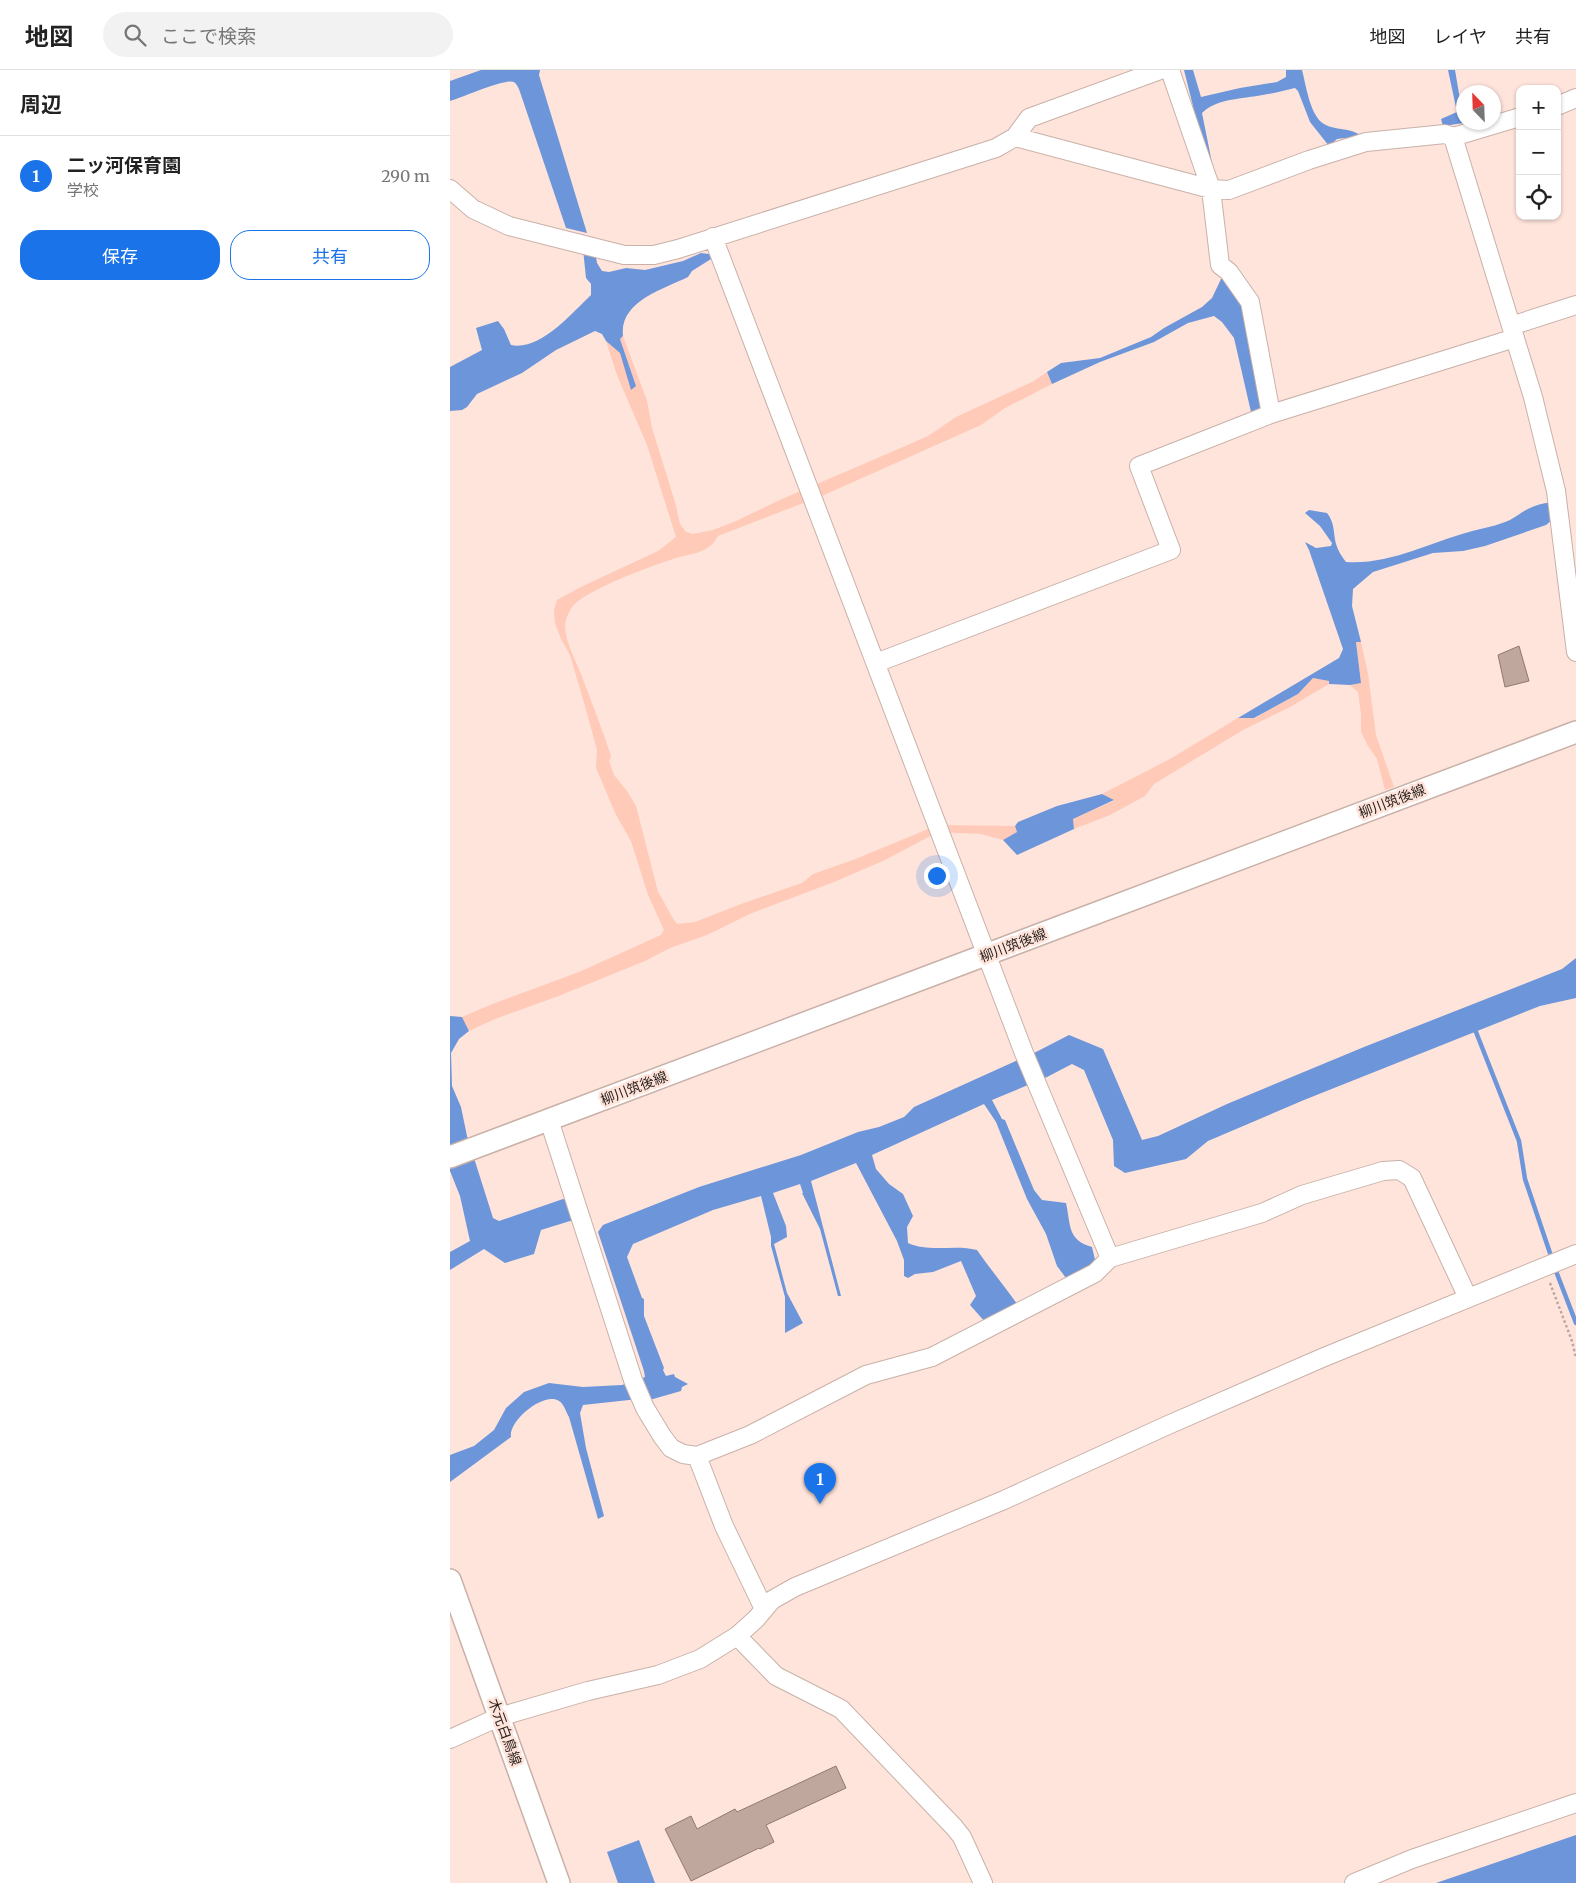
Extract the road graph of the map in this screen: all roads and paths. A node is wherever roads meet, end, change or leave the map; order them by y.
1 (1160, 70) edge
2 (1170, 70) edge
3 (1576, 98) edge
4 (1561, 104) edge
5 (1516, 118) edge
6 (1016, 137) junction
7 (1453, 137) junction
8 (450, 189) edge
9 (1211, 189) junction
10 (713, 237) junction
11 (1576, 305) edge
12 (1513, 332) junction
13 (1271, 414) junction
14 (1576, 652) edge
15 (876, 663) junction
16 (1576, 732) edge
17 (987, 955) junction
18 (549, 1120) junction
19 (450, 1157) edge
20 (1576, 1254) edge
21 (1110, 1258) junction
22 (1544, 1267) junction
23 (1468, 1298) junction
24 (1576, 1358) edge
25 (697, 1456) junction
26 (450, 1580) edge
27 (760, 1614) junction
28 (739, 1634) junction
29 (499, 1717) junction
30 (450, 1739) edge
31 (1576, 1803) edge
32 (559, 1883) edge
33 (982, 1883) edge
34 (1354, 1883) edge

1 - 6 street
2 - 9 street
3 - 4 street
5 - 7 street
6 - 9 street
6 - 10 street
7 - 9 street
7 - 12 street
8 - 10 street
9 - 13 street
10 - 15 street
11 - 12 street
12 - 13 street
12 - 14 street
13 - 15 street
15 - 17 street
16 - 17 main road, 柳川筑後線
17 - 18 main road, 柳川筑後線
17 - 21 street
18 - 19 main road, 柳川筑後線
18 - 25 street
20 - 22 street
21 - 23 street
21 - 25 street
22 - 23 street
22 - 24 path
23 - 27 street
25 - 27 street
26 - 29 main road, 木元白鳥線
27 - 28 street
28 - 29 street
28 - 33 street
29 - 30 street
29 - 32 main road, 木元白鳥線
31 - 34 street

